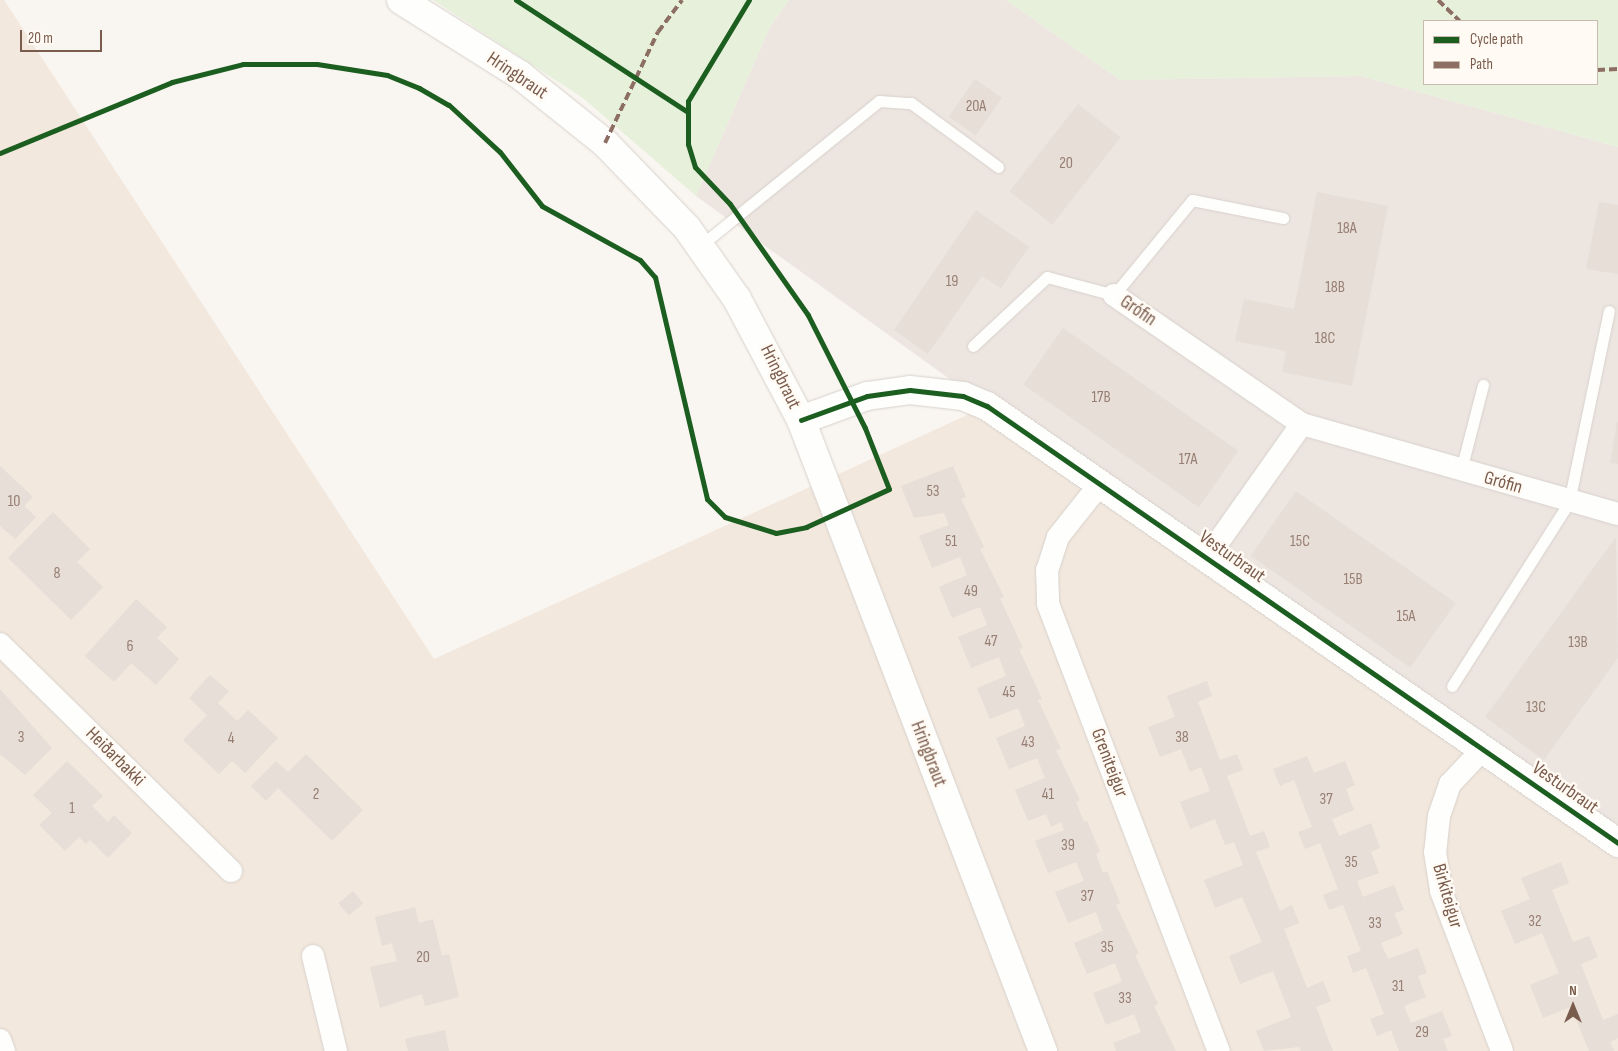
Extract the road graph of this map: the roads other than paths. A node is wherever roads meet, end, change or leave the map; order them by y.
1 (401, 0) edge
2 (998, 167) dead end
3 (1283, 218) dead end
4 (700, 246) junction
5 (1114, 295) junction
6 (1609, 311) dead end
7 (973, 346) dead end
8 (1482, 385) dead end
9 (801, 420) junction
10 (1302, 424) junction
11 (1461, 470) junction
12 (1100, 484) junction
13 (1569, 502) junction
14 (1618, 514) edge
15 (1207, 558) junction
16 (0, 644) edge
17 (1452, 686) dead end
18 (1482, 749) junction
19 (1618, 843) edge
20 (231, 871) dead end
21 (313, 956) dead end
22 (0, 1040) edge
23 (4, 1051) edge
24 (336, 1051) edge
25 (1043, 1051) edge
26 (1219, 1051) edge
27 (1502, 1051) edge

1 - 4 main road, Hringbraut
2 - 4 lane
3 - 5 lane
4 - 9 main road, Hringbraut
5 - 7 lane, Grófin
5 - 10 street, Grófin
6 - 13 lane
8 - 11 lane
9 - 12 main road, Vesturbraut
9 - 25 main road, Hringbraut
10 - 11 street, Grófin
10 - 15 street
11 - 13 street, Grófin
12 - 15 main road, Vesturbraut
12 - 26 street, Greniteigur
13 - 14 street, Grófin
13 - 17 lane
15 - 18 main road, Vesturbraut
16 - 20 street, Heiðarbakki
18 - 19 main road, Vesturbraut
18 - 27 street, Birkiteigur
21 - 24 street
22 - 23 street

